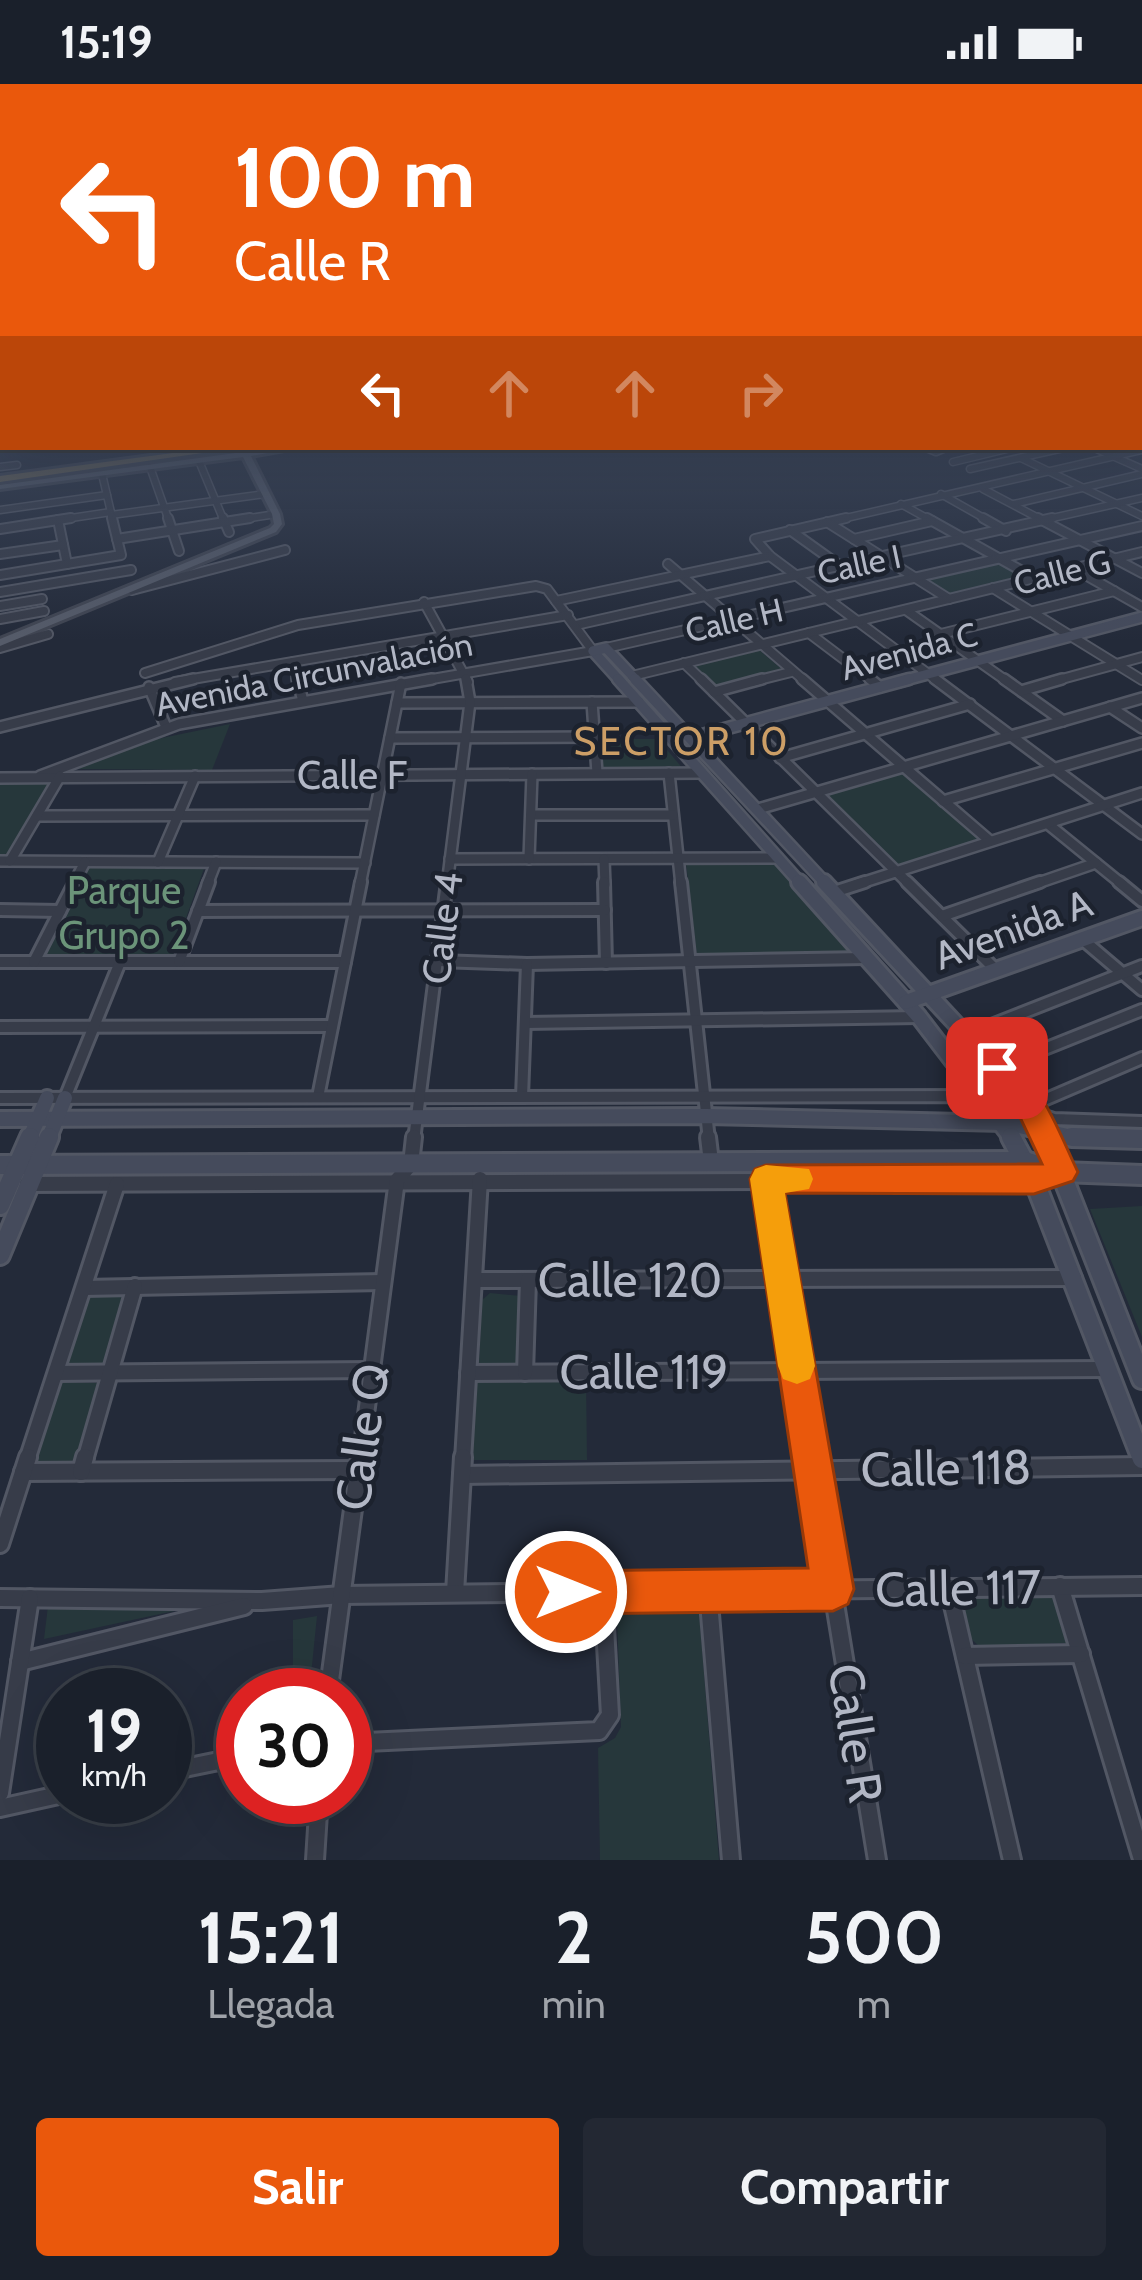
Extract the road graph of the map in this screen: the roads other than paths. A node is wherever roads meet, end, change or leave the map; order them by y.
1 (102, 474) joint
2 (152, 474) edge
3 (204, 474) edge
4 (255, 474) edge
5 (1047, 474) edge
6 (1053, 474) edge
7 (1132, 474) edge
8 (0, 477) edge
9 (24, 484) junction
10 (1084, 488) junction
11 (983, 489) junction
12 (266, 494) junction
13 (941, 494) junction
14 (107, 495) junction
15 (1142, 498) edge
16 (215, 500) junction
17 (902, 504) junction
18 (1014, 504) junction
19 (1118, 505) junction
20 (27, 506) junction
21 (164, 508) junction
22 (0, 510) edge
23 (111, 514) junction
24 (276, 514) junction
25 (1142, 516) edge
26 (58, 520) junction
27 (932, 521) junction
28 (1044, 521) junction
29 (224, 522) junction
30 (827, 522) junction
31 (30, 525) junction
32 (1142, 526) edge
33 (0, 529) edge
34 (790, 530) junction
35 (171, 531) junction
36 (1006, 531) junction
37 (229, 532) dead end
38 (117, 539) junction
39 (854, 539) junction
40 (1079, 540) junction
41 (966, 541) junction
42 (63, 545) junction
43 (285, 550) dead end
44 (179, 551) dead end
45 (1142, 552) edge
46 (0, 554) edge
47 (770, 556) junction
48 (885, 559) junction
49 (999, 559) junction
50 (1115, 559) junction
51 (67, 564) junction
52 (668, 564) dead end
53 (842, 568) junction
54 (1075, 569) junction
55 (131, 570) dead end
56 (1022, 572) dead end
57 (1142, 573) edge
58 (0, 575) edge
59 (681, 575) junction
60 (798, 578) junction
61 (916, 578) junction
62 (994, 588) junction
63 (1114, 591) junction
64 (0, 592) edge
65 (112, 595) junction
66 (706, 598) junction
67 (42, 599) dead end
68 (827, 599) junction
69 (949, 599) junction
70 (556, 601) junction
71 (424, 602) junction
72 (0, 606) edge
73 (1142, 607) edge
74 (906, 610) junction
75 (44, 611) dead end
76 (1031, 611) junction
77 (568, 615) junction
78 (1142, 617) edge
79 (0, 619) edge
80 (732, 621) junction
81 (857, 621) junction
82 (576, 625) junction
83 (809, 633) junction
84 (48, 634) dead end
85 (941, 634) junction
86 (1071, 636) junction
87 (443, 637) junction
88 (0, 645) edge
89 (760, 645) junction
90 (600, 650) junction
91 (1142, 657) edge
92 (978, 661) junction
93 (293, 662) junction
94 (684, 663) junction
95 (1117, 664) junction
96 (463, 672) junction
97 (791, 672) junction
98 (145, 673) dead end
99 (930, 674) junction
100 (632, 676) junction
101 (1142, 680) edge
102 (401, 683) junction
103 (148, 687) junction
104 (880, 687) junction
105 (1021, 691) junction
106 (713, 692) junction
107 (1142, 698) edge
108 (304, 701) junction
109 (470, 702) junction
110 (592, 702) junction
111 (638, 702) junction
112 (825, 702) junction
113 (397, 703) junction
114 (970, 704) junction
115 (1110, 707) junction
116 (1064, 721) junction
117 (746, 724) junction
118 (0, 727) edge
119 (166, 727) junction
120 (1142, 728) edge
121 (864, 734) junction
122 (595, 736) junction
123 (1012, 736) junction
124 (390, 738) junction
125 (465, 738) junction
126 (691, 738) junction
127 (1142, 743) edge
128 (780, 758) junction
129 (902, 767) junction
130 (1055, 768) junction
131 (701, 772) junction
132 (597, 773) junction
133 (669, 773) junction
134 (460, 774) junction
135 (532, 774) junction
136 (382, 775) junction
137 (40, 776) junction
138 (59, 776) junction
139 (195, 776) junction
140 (2, 777) edge
141 (815, 792) junction
142 (1142, 793) edge
143 (943, 802) junction
144 (1104, 806) junction
145 (758, 808) junction
146 (374, 815) junction
147 (530, 815) junction
148 (674, 815) junction
149 (37, 816) junction
150 (178, 816) junction
151 (1048, 824) junction
152 (1142, 834) edge
153 (990, 841) junction
154 (678, 858) junction
155 (778, 858) junction
156 (449, 859) junction
157 (529, 859) junction
158 (604, 859) junction
159 (5, 861) edge
160 (85, 862) junction
161 (158, 862) junction
162 (216, 862) junction
163 (365, 862) junction
164 (1096, 863) junction
165 (896, 872) junction
166 (834, 892) junction
167 (1142, 901) edge
168 (0, 910) edge
169 (443, 910) junction
170 (605, 910) junction
171 (60, 911) junction
172 (198, 911) junction
173 (355, 911) junction
174 (942, 916) junction
175 (1142, 917) edge
176 (1082, 939) junction
177 (866, 958) junction
178 (692, 960) junction
179 (439, 961) junction
180 (0, 962) edge
181 (34, 962) junction
182 (120, 962) junction
183 (179, 962) junction
184 (345, 962) junction
185 (606, 963) junction
186 (527, 964) junction
187 (1142, 966) edge
188 (996, 970) junction
189 (1123, 974) junction
190 (1142, 990) edge
191 (928, 994) junction
192 (905, 1002) junction
193 (1142, 1010) edge
194 (919, 1017) junction
195 (696, 1020) junction
196 (525, 1022) junction
197 (332, 1026) junction
198 (0, 1027) edge
199 (94, 1027) junction
200 (966, 1035) junction
201 (1142, 1058) edge
202 (997, 1068) junction
203 (704, 1096) junction
204 (984, 1096) junction
205 (318, 1097) junction
206 (419, 1097) junction
207 (523, 1097) junction
208 (0, 1098) edge
209 (56, 1098) junction
210 (1033, 1110) junction
211 (706, 1116) junction
212 (417, 1117) junction
213 (0, 1118) edge
214 (47, 1118) junction
215 (1142, 1122) edge
216 (1004, 1124) junction
217 (1046, 1134) junction
218 (1142, 1138) edge
219 (1024, 1161) junction
220 (711, 1162) junction
221 (411, 1163) junction
222 (37, 1165) junction
223 (9, 1166) edge
224 (1061, 1172) junction
225 (1142, 1175) edge
226 (480, 1179) junction
227 (766, 1179) junction
228 (397, 1180) junction
229 (1034, 1180) junction
230 (29, 1184) junction
231 (117, 1184) junction
232 (4, 1185) edge
233 (0, 1205) edge
234 (0, 1255) edge
235 (1074, 1278) junction
236 (474, 1280) junction
237 (528, 1280) junction
238 (783, 1280) junction
239 (383, 1282) junction
240 (135, 1286) junction
241 (84, 1288) junction
242 (1108, 1369) junction
243 (371, 1370) junction
244 (797, 1371) junction
245 (525, 1372) junction
246 (56, 1373) junction
247 (110, 1373) junction
248 (469, 1373) junction
249 (1142, 1379) edge
250 (1142, 1462) edge
251 (358, 1470) junction
252 (814, 1470) junction
253 (23, 1472) junction
254 (81, 1472) junction
255 (462, 1474) junction
256 (0, 1544) edge
257 (1060, 1586) junction
258 (1142, 1586) edge
259 (949, 1588) junction
260 (833, 1589) junction
261 (707, 1591) junction
262 (604, 1592) junction
263 (455, 1594) junction
264 (341, 1595) junction
265 (0, 1598) edge
266 (30, 1598) junction
267 (262, 1601) junction
268 (1081, 1654) junction
269 (965, 1656) junction
270 (20, 1662) junction
271 (332, 1668) edge
272 (372, 1743) edge
273 (0, 1792) edge
274 (36, 1800) edge
275 (0, 1808) edge
276 (317, 1824) edge
277 (1142, 1858) edge
278 (315, 1860) edge
279 (730, 1860) edge
280 (877, 1860) edge
281 (1012, 1860) edge

1 - 9 main road
1 - 14 street
2 - 21 street
3 - 16 street
4 - 12 main road
5 - 11 street
6 - 10 street
7 - 10 street
8 - 9 main road
9 - 20 street
10 - 18 street
10 - 19 street
11 - 13 street
11 - 18 street
12 - 16 street
12 - 24 main road
13 - 17 street
13 - 36 street
14 - 20 street
14 - 23 street
15 - 19 street, Calle I
16 - 21 street
16 - 29 street
17 - 27 street
17 - 30 street
18 - 28 street
19 - 25 street
19 - 28 street, Calle I
20 - 22 street
20 - 31 street
21 - 23 street
21 - 35 street
23 - 26 street
23 - 38 street
24 - 29 street
24 - 65 main road
26 - 31 street
26 - 42 street
27 - 39 street
27 - 41 street
28 - 36 street, Calle I
28 - 40 street
29 - 35 street
29 - 37 street
30 - 34 street
30 - 39 street
31 - 33 street
32 - 40 street, Calle H
34 - 47 street
34 - 53 street
35 - 38 street
35 - 44 street
36 - 41 street, Calle I
38 - 51 street
39 - 48 street
40 - 49 street, Calle H
40 - 50 street
41 - 48 street, Calle I
41 - 49 street
42 - 46 street
42 - 51 street
43 - 65 street
45 - 50 street, Calle G
47 - 59 street
47 - 60 street
48 - 53 street, Calle I
48 - 61 street
49 - 56 street
49 - 61 street, Calle H
50 - 54 street, Calle G
50 - 57 street
51 - 58 street
52 - 59 street
53 - 60 street, Calle I
54 - 62 street, Calle G
54 - 63 street
55 - 64 street
59 - 66 street
59 - 70 street
60 - 66 street, Calle I
60 - 68 street
61 - 68 street, Calle H
61 - 69 street
62 - 69 street, Calle G
62 - 76 street
63 - 73 street
63 - 76 street
65 - 88 main road
66 - 80 street
66 - 82 street, Calle I
67 - 72 street
68 - 80 street, Calle H
68 - 81 street
69 - 74 street, Calle G
70 - 71 street
70 - 77 street
71 - 87 street, Calle 4
71 - 98 street
74 - 81 street, Calle G
74 - 85 street
75 - 79 street
76 - 85 street
76 - 86 street
77 - 82 street
77 - 87 street
78 - 86 street, Avenida C
80 - 89 street
80 - 90 street, Calle H
81 - 83 street, Calle G
81 - 99 street
82 - 90 street
83 - 89 street, Calle G
83 - 104 street
84 - 88 street
85 - 92 street
86 - 92 street, Avenida C
86 - 95 street
87 - 93 street
87 - 96 street, Calle 4
89 - 94 street, Calle G
89 - 97 street
90 - 96 street, Avenida Circunvalación
90 - 100 street
90 - 111 street
91 - 95 street
92 - 99 street, Avenida C
92 - 105 street
93 - 103 street
93 - 108 street
94 - 100 street, Calle G
94 - 106 street
95 - 101 street
95 - 105 street
96 - 102 street, Avenida Circunvalación
96 - 109 street, Calle 4
97 - 106 street
97 - 112 street
99 - 104 street, Avenida C
99 - 114 street
100 - 126 street
102 - 108 street, Avenida Circunvalación
102 - 113 street
103 - 118 street
103 - 119 street
104 - 112 street, Avenida C
105 - 116 street
106 - 117 street
107 - 115 street
108 - 119 street, Avenida Circunvalación
109 - 110 street
109 - 113 street
109 - 125 street, Calle 4
110 - 111 street
110 - 122 street
111 - 131 street
112 - 117 street, Avenida C
112 - 121 street
113 - 124 street
114 - 121 street
114 - 123 street
115 - 116 street
115 - 120 street
116 - 123 street
117 - 126 street, Avenida C
117 - 128 street
119 - 137 street, Avenida Circunvalación
121 - 128 street
121 - 129 street
122 - 125 street
122 - 132 street
123 - 129 street
123 - 130 street
124 - 125 street
124 - 136 street
125 - 134 street, Calle 4
126 - 145 street
127 - 130 street
128 - 141 street
129 - 141 street
129 - 143 street
130 - 143 street
130 - 144 street
131 - 133 street, Calle F
131 - 155 street
132 - 133 street, Calle F
132 - 135 street, Calle F
133 - 148 street
134 - 135 street, Calle F
134 - 136 street, Calle F
134 - 156 street, Calle 4
135 - 147 street
136 - 139 street, Calle F
136 - 146 street
137 - 138 street, Calle F
137 - 140 street, Calle F
138 - 139 street, Calle F
138 - 149 street
139 - 150 street
141 - 145 street
141 - 165 street
142 - 144 street
143 - 153 street
144 - 151 street
144 - 152 street
145 - 166 street
146 - 150 street
146 - 163 street
147 - 148 street
147 - 157 street
148 - 154 street
149 - 150 street
149 - 159 street
150 - 161 street
151 - 153 street
151 - 164 street
153 - 165 street
154 - 155 street
154 - 158 street
154 - 178 street
155 - 177 street
156 - 157 street
156 - 169 street, Calle 4
157 - 158 street
158 - 170 street
159 - 160 street
160 - 161 street
160 - 171 street
161 - 162 street
162 - 163 street
162 - 172 street
163 - 173 street
164 - 167 street
164 - 174 street
165 - 166 street
165 - 174 street
166 - 191 street
168 - 171 street
169 - 170 street
169 - 173 street
169 - 179 street, Calle 4
170 - 185 street
171 - 181 street
172 - 173 street
172 - 183 street
173 - 184 street
174 - 188 street
175 - 176 street, Avenida A
176 - 188 street, Avenida A
176 - 189 street
177 - 178 street
177 - 192 street
178 - 185 street
178 - 195 street
179 - 186 street
179 - 206 street, Calle 4
180 - 181 street
181 - 182 street
182 - 183 street
182 - 199 street
183 - 184 street
184 - 197 street
185 - 186 street
186 - 196 street
187 - 189 street
188 - 191 street, Avenida A
189 - 190 street
189 - 200 street
191 - 192 street, Avenida A
191 - 200 street
192 - 194 street
193 - 202 street
194 - 195 street
194 - 204 street
195 - 196 street
195 - 203 street
196 - 207 street
197 - 199 street
197 - 205 street
198 - 199 street
199 - 209 street
200 - 202 street
201 - 210 street
202 - 210 street
203 - 204 street
203 - 207 street
203 - 211 street
204 - 210 street
204 - 216 street
205 - 206 street
205 - 209 street
206 - 207 street
206 - 212 street, Calle 4
208 - 209 street
209 - 214 street
210 - 215 street
210 - 217 street
211 - 212 street
211 - 216 street
211 - 220 street
212 - 214 street
212 - 221 street, Calle 4
213 - 214 street
214 - 222 street
214 - 223 street
216 - 217 street
216 - 219 street
217 - 218 street
217 - 224 street
219 - 220 street
219 - 224 street
219 - 229 street
220 - 221 street
221 - 222 street
221 - 228 street
222 - 223 street
222 - 230 street
223 - 232 street
224 - 225 street
224 - 229 street
224 - 249 street
226 - 227 street
226 - 228 street
226 - 236 street
227 - 229 street
227 - 238 street, Calle R
228 - 231 street
228 - 239 street, Calle Q
229 - 235 street
230 - 231 street
230 - 232 street
230 - 234 street
231 - 241 street
232 - 233 street
235 - 238 street, Calle 120
235 - 242 street
236 - 237 street, Calle 120
236 - 248 street
237 - 238 street, Calle 120
237 - 245 street
238 - 244 street, Calle R
239 - 240 street
239 - 243 street, Calle Q
240 - 241 street
240 - 247 street
241 - 246 street
242 - 244 street, Calle 119
242 - 250 street
243 - 247 street
243 - 251 street, Calle Q
244 - 245 street, Calle 119
244 - 252 street, Calle R
245 - 248 street, Calle 119
246 - 247 street
246 - 253 street
247 - 254 street
248 - 255 street
250 - 252 street, Calle 118
251 - 254 street
251 - 264 street, Calle Q
252 - 255 street, Calle 118
252 - 260 street, Calle R
253 - 254 street
253 - 256 street
255 - 263 street
257 - 258 street, Calle 117
257 - 259 street, Calle 117
257 - 268 street
259 - 260 street, Calle 117
259 - 269 street
260 - 261 street, Calle 117
260 - 280 street, Calle R
261 - 262 street, Calle 117
261 - 279 street
262 - 263 street, Calle 117
262 - 272 street
263 - 264 street, Calle 117
264 - 267 street, Calle 117
264 - 271 street, Calle Q
265 - 266 street
266 - 267 street
266 - 270 street
267 - 270 street
268 - 269 street
268 - 277 street
269 - 281 street
270 - 273 street
274 - 275 street
276 - 278 street

